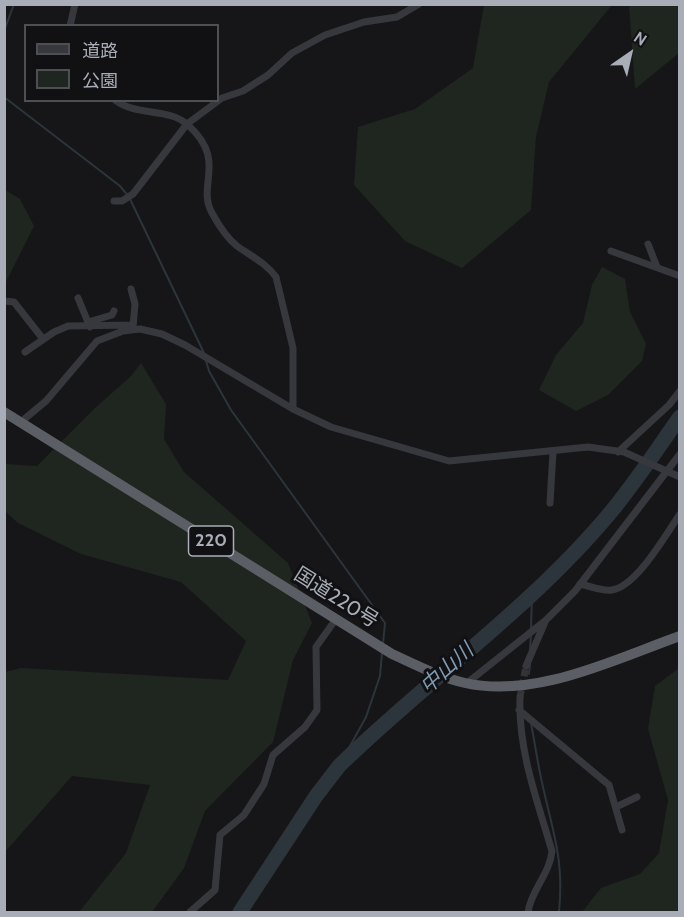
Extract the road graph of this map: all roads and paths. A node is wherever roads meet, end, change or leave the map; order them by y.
1 (75, 4) edge
2 (419, 4) edge
3 (70, 24) edge
4 (219, 100) edge
5 (118, 102) edge
6 (217, 102) edge
7 (188, 124) junction
8 (114, 201) dead end
9 (648, 244) dead end
10 (611, 251) dead end
11 (657, 267) junction
12 (680, 276) edge
13 (131, 289) dead end
14 (78, 298) dead end
15 (4, 301) edge
16 (114, 311) dead end
17 (89, 324) junction
18 (133, 327) junction
19 (43, 339) junction
20 (25, 352) dead end
21 (680, 391) edge
22 (293, 409) junction
23 (4, 412) edge
24 (22, 421) junction
25 (553, 452) junction
26 (618, 452) junction
27 (680, 454) edge
28 (665, 470) junction
29 (680, 477) edge
30 (550, 503) dead end
31 (680, 514) edge
32 (580, 584) junction
33 (336, 619) junction
34 (546, 620) junction
35 (680, 636) edge
36 (526, 666) tunnel mouth
37 (467, 683) junction
38 (520, 697) tunnel mouth
39 (519, 710) junction
40 (637, 797) dead end
41 (616, 807) junction
42 (622, 830) dead end
43 (190, 912) edge
44 (528, 912) edge

1 - 3 street
2 - 4 street
5 - 7 street
6 - 7 street
7 - 8 street
7 - 22 street
9 - 11 street
10 - 11 street
11 - 12 street
13 - 18 street
14 - 17 street
15 - 19 street
16 - 17 street
17 - 18 street
17 - 19 street
18 - 22 street
18 - 24 street
19 - 20 street
21 - 26 street
22 - 25 street
23 - 24 highway, 国道220号 / 220
24 - 33 highway, 国道220号 / 220
25 - 26 street
25 - 30 street
26 - 28 street
27 - 28 street
28 - 29 street
28 - 32 street
31 - 32 street
32 - 34 street
33 - 37 highway, 国道220号 / 220
33 - 43 street
34 - 36 street
34 - 37 street
35 - 37 highway, 国道220号 / 220
38 - 39 street
39 - 41 street
39 - 44 street
40 - 41 street
41 - 42 street

